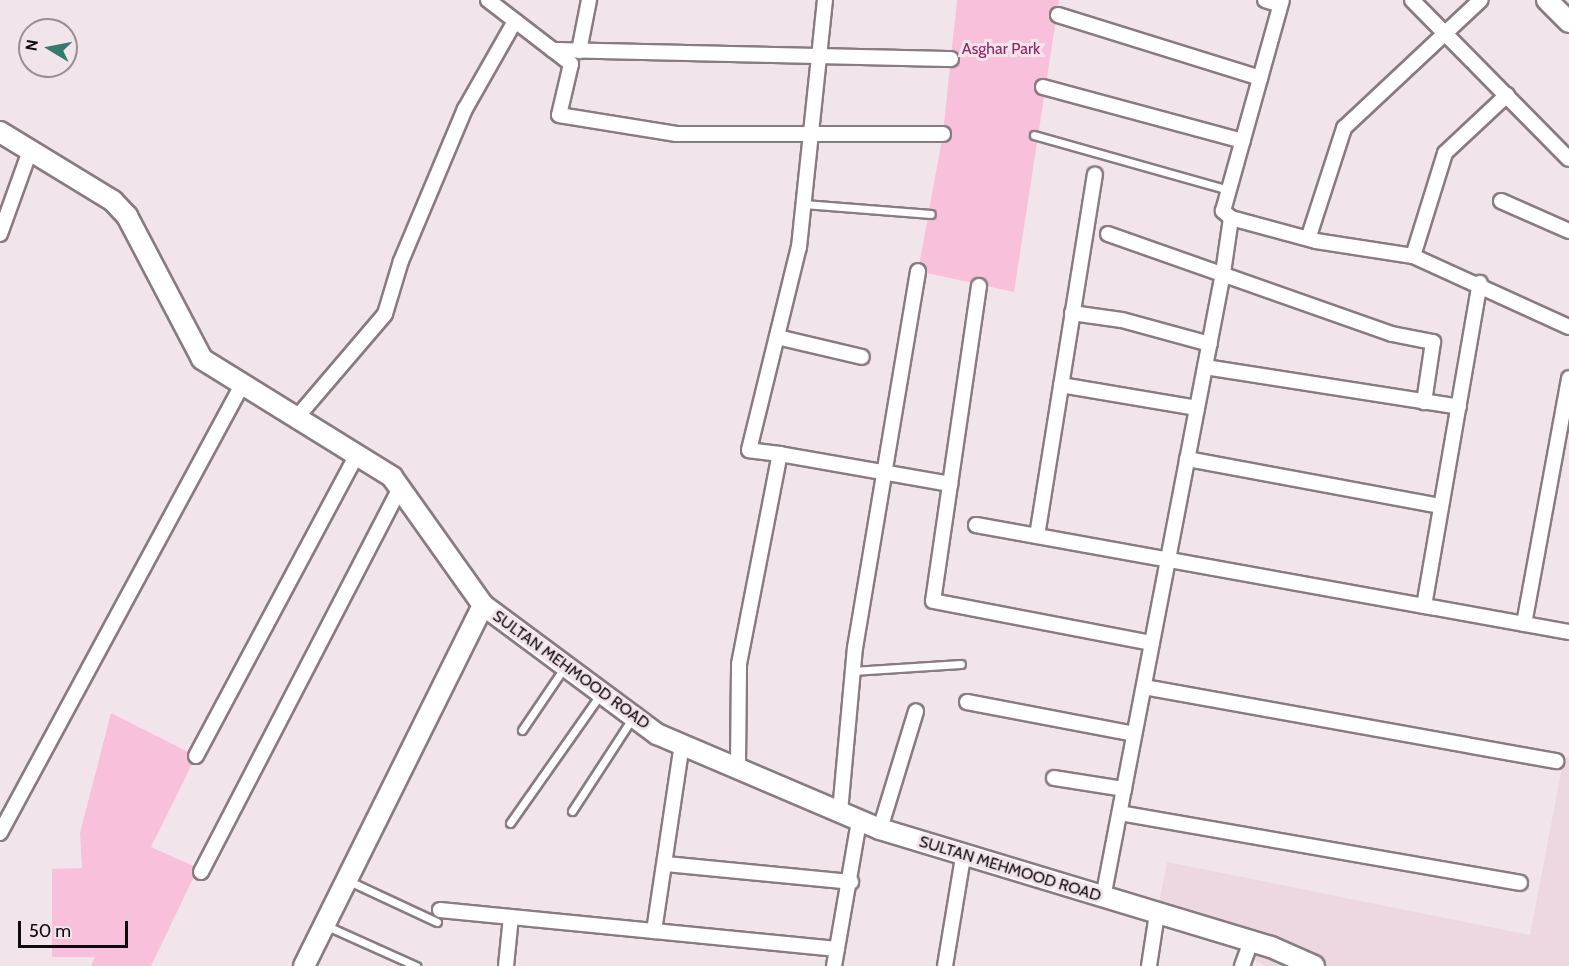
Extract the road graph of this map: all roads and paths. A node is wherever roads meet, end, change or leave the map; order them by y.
1 (488, 0) edge
2 (589, 0) edge
3 (825, 0) edge
4 (1265, 0) edge
5 (1412, 0) edge
6 (1481, 0) edge
7 (1547, 0) edge
8 (1281, 2) edge
9 (1058, 15) dead end
10 (515, 21) junction
11 (1569, 22) edge
12 (1442, 31) junction
13 (553, 50) junction
14 (579, 51) junction
15 (819, 56) junction
16 (951, 59) dead end
17 (1260, 78) junction
18 (1043, 87) dead end
19 (1507, 95) junction
20 (0, 132) edge
21 (811, 134) junction
22 (943, 134) dead end
23 (1034, 135) dead end
24 (1242, 141) junction
25 (31, 148) junction
26 (1569, 159) edge
27 (1095, 175) dead end
28 (1229, 190) junction
29 (1501, 201) dead end
30 (804, 204) junction
31 (931, 214) dead end
32 (1231, 218) junction
33 (1569, 231) edge
34 (0, 234) edge
35 (1108, 234) dead end
36 (1309, 236) junction
37 (1413, 256) junction
38 (918, 271) dead end
39 (1223, 273) junction
40 (1480, 283) junction
41 (979, 286) dead end
42 (1072, 313) junction
43 (1569, 327) edge
44 (777, 337) junction
45 (1210, 344) junction
46 (862, 357) dead end
47 (1205, 367) junction
48 (1569, 378) edge
49 (242, 385) junction
50 (1061, 385) junction
51 (1424, 402) junction
52 (1458, 407) junction
53 (1197, 408) junction
54 (298, 416) junction
55 (357, 454) junction
56 (780, 454) junction
57 (1187, 459) junction
58 (884, 472) junction
59 (950, 484) junction
60 (400, 488) junction
61 (1441, 506) junction
62 (976, 525) dead end
63 (1037, 536) junction
64 (1168, 561) junction
65 (483, 605) junction
66 (1424, 606) junction
67 (1524, 624) junction
68 (1569, 632) edge
69 (1152, 643) junction
70 (961, 664) dead end
71 (566, 666) junction
72 (852, 671) junction
73 (1144, 687) junction
74 (601, 693) junction
75 (967, 702) dead end
76 (916, 711) dead end
77 (633, 716) junction
78 (522, 730) dead end
79 (1134, 734) junction
80 (682, 744) junction
81 (196, 756) dead end
82 (1556, 761) dead end
83 (738, 764) junction
84 (1054, 778) dead end
85 (1124, 789) junction
86 (572, 811) dead end
87 (840, 812) junction
88 (1120, 813) junction
89 (859, 821) junction
90 (510, 823) dead end
91 (880, 829) junction
92 (0, 832) edge
93 (963, 857) junction
94 (665, 864) junction
95 (201, 872) dead end
96 (347, 880) junction
97 (851, 882) junction
98 (1520, 883) dead end
99 (1103, 898) junction
100 (1157, 914) junction
101 (439, 916) joint
102 (511, 917) junction
103 (325, 925) junction
104 (654, 931) junction
105 (1251, 941) junction
106 (837, 949) junction
107 (304, 966) edge
108 (416, 966) edge
109 (506, 966) edge
110 (834, 966) edge
111 (945, 966) edge
112 (1149, 966) edge
113 (1242, 966) edge
114 (1314, 966) edge

1 - 10 street
2 - 14 street
3 - 15 street
4 - 8 street
5 - 12 street
6 - 12 street
7 - 11 street
8 - 17 street
9 - 17 street
10 - 13 street
10 - 54 street
12 - 19 street
12 - 36 street
13 - 14 street
13 - 21 street
14 - 15 street
15 - 16 street
15 - 21 street
17 - 24 street
18 - 24 street
19 - 26 street
19 - 37 street
20 - 25 street, SULTAN MEHMOOD ROAD
21 - 22 street
21 - 30 street
23 - 28 lane
24 - 28 street
25 - 34 street
25 - 49 street, SULTAN MEHMOOD ROAD
27 - 42 street
28 - 32 street
29 - 33 street
30 - 31 lane
30 - 44 street
32 - 36 street
32 - 39 street
35 - 39 street
36 - 37 street
37 - 40 street
38 - 58 street
39 - 45 street
39 - 51 street
40 - 43 street
40 - 52 street
41 - 59 street
42 - 45 street
42 - 50 street
44 - 46 street
44 - 56 street
45 - 47 street
47 - 51 street
47 - 53 street
48 - 67 street
49 - 54 street, SULTAN MEHMOOD ROAD
49 - 92 street
50 - 53 street
50 - 63 street
51 - 52 street
52 - 61 street
53 - 57 street
54 - 55 street, SULTAN MEHMOOD ROAD
55 - 60 street, SULTAN MEHMOOD ROAD
55 - 81 street
56 - 58 street
56 - 83 street
57 - 61 street
57 - 64 street
58 - 59 street
58 - 72 street
59 - 69 street
60 - 65 street, SULTAN MEHMOOD ROAD
60 - 95 street
61 - 66 street
62 - 63 street
63 - 64 street
64 - 66 street
64 - 69 street
65 - 71 street, SULTAN MEHMOOD ROAD
65 - 96 street
66 - 67 street
67 - 68 street
69 - 73 street
70 - 72 lane
71 - 74 street, SULTAN MEHMOOD ROAD
71 - 78 lane
72 - 87 street
73 - 79 street
73 - 82 street
74 - 77 street, SULTAN MEHMOOD ROAD
74 - 90 lane
75 - 79 street
76 - 91 street
77 - 80 street, SULTAN MEHMOOD ROAD
77 - 86 lane
79 - 85 street
80 - 83 street, SULTAN MEHMOOD ROAD
80 - 94 street
83 - 87 street, SULTAN MEHMOOD ROAD
84 - 85 street
85 - 88 street
87 - 89 street, SULTAN MEHMOOD ROAD
88 - 98 street
88 - 99 street
89 - 91 street, SULTAN MEHMOOD ROAD
89 - 97 street
91 - 93 street, SULTAN MEHMOOD ROAD
93 - 99 street, SULTAN MEHMOOD ROAD
93 - 111 street
94 - 97 street
94 - 104 street
96 - 101 lane
96 - 103 street
97 - 106 street
99 - 100 street, SULTAN MEHMOOD ROAD
100 - 105 street, SULTAN MEHMOOD ROAD
100 - 112 street
101 - 102 street
102 - 104 street
102 - 109 street
103 - 107 street
103 - 108 lane
104 - 106 street
105 - 113 street
105 - 114 street, SULTAN MEHMOOD ROAD
106 - 110 street

